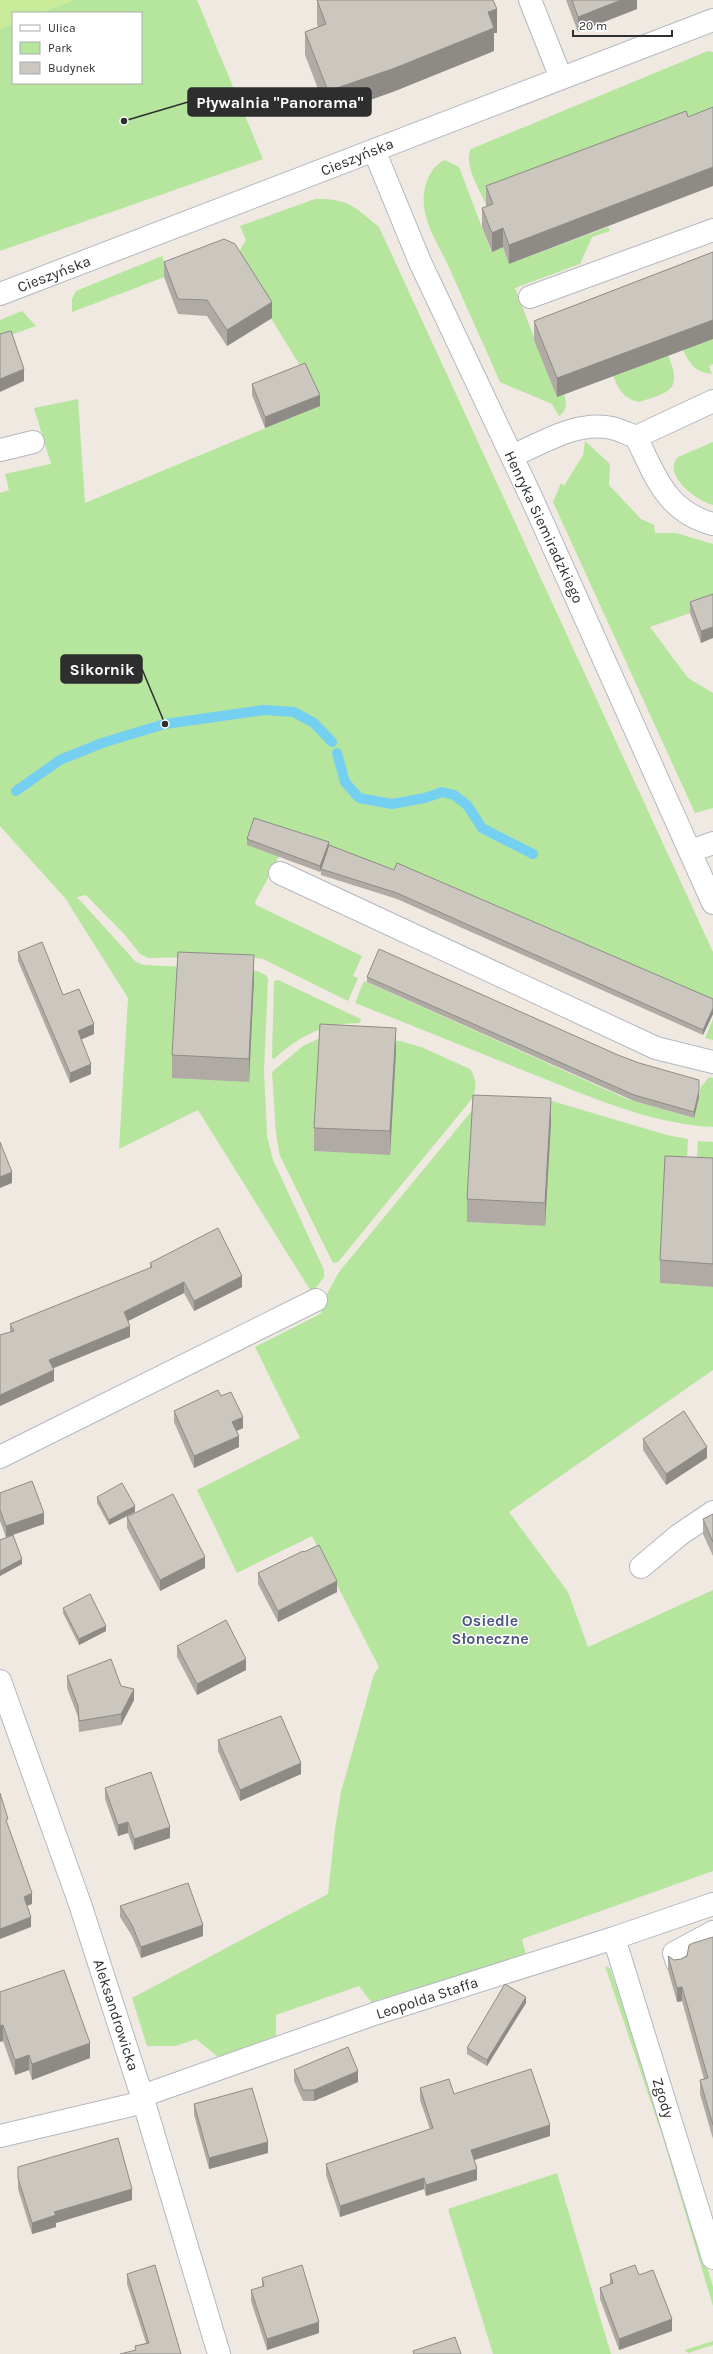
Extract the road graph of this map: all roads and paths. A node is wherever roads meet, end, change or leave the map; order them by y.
1 (530, 0) edge
2 (713, 20) edge
3 (561, 78) junction
4 (374, 150) junction
5 (713, 230) edge
6 (0, 294) edge
7 (530, 297) dead end
8 (713, 401) edge
9 (636, 437) junction
10 (33, 442) dead end
11 (0, 450) edge
12 (512, 456) junction
13 (713, 524) edge
14 (713, 843) edge
15 (691, 851) junction
16 (280, 873) dead end
17 (713, 903) edge
18 (713, 1062) edge
19 (316, 1300) dead end
20 (0, 1457) edge
21 (713, 1512) edge
22 (641, 1567) dead end
23 (0, 1681) edge
24 (713, 1904) edge
25 (713, 1934) edge
26 (614, 1938) junction
27 (688, 1954) edge
28 (143, 2099) junction
29 (0, 2136) edge
30 (713, 2258) edge
31 (219, 2354) edge

1 - 3 street
2 - 3 street, Cieszyńska
3 - 4 street, Cieszyńska
4 - 6 street, Cieszyńska
4 - 12 street, Henryka Siemiradzkiego
5 - 7 street
8 - 9 street
9 - 12 street
9 - 13 street
10 - 11 street
12 - 15 street, Henryka Siemiradzkiego
14 - 15 street
15 - 17 street, Henryka Siemiradzkiego
16 - 18 street
19 - 20 street
21 - 22 street
23 - 28 street, Aleksandrowicka
24 - 26 street, Leopolda Staffa
25 - 27 street
26 - 28 street, Leopolda Staffa
26 - 30 street, Zgody
28 - 29 street, Leopolda Staffa
28 - 31 street, Aleksandrowicka

